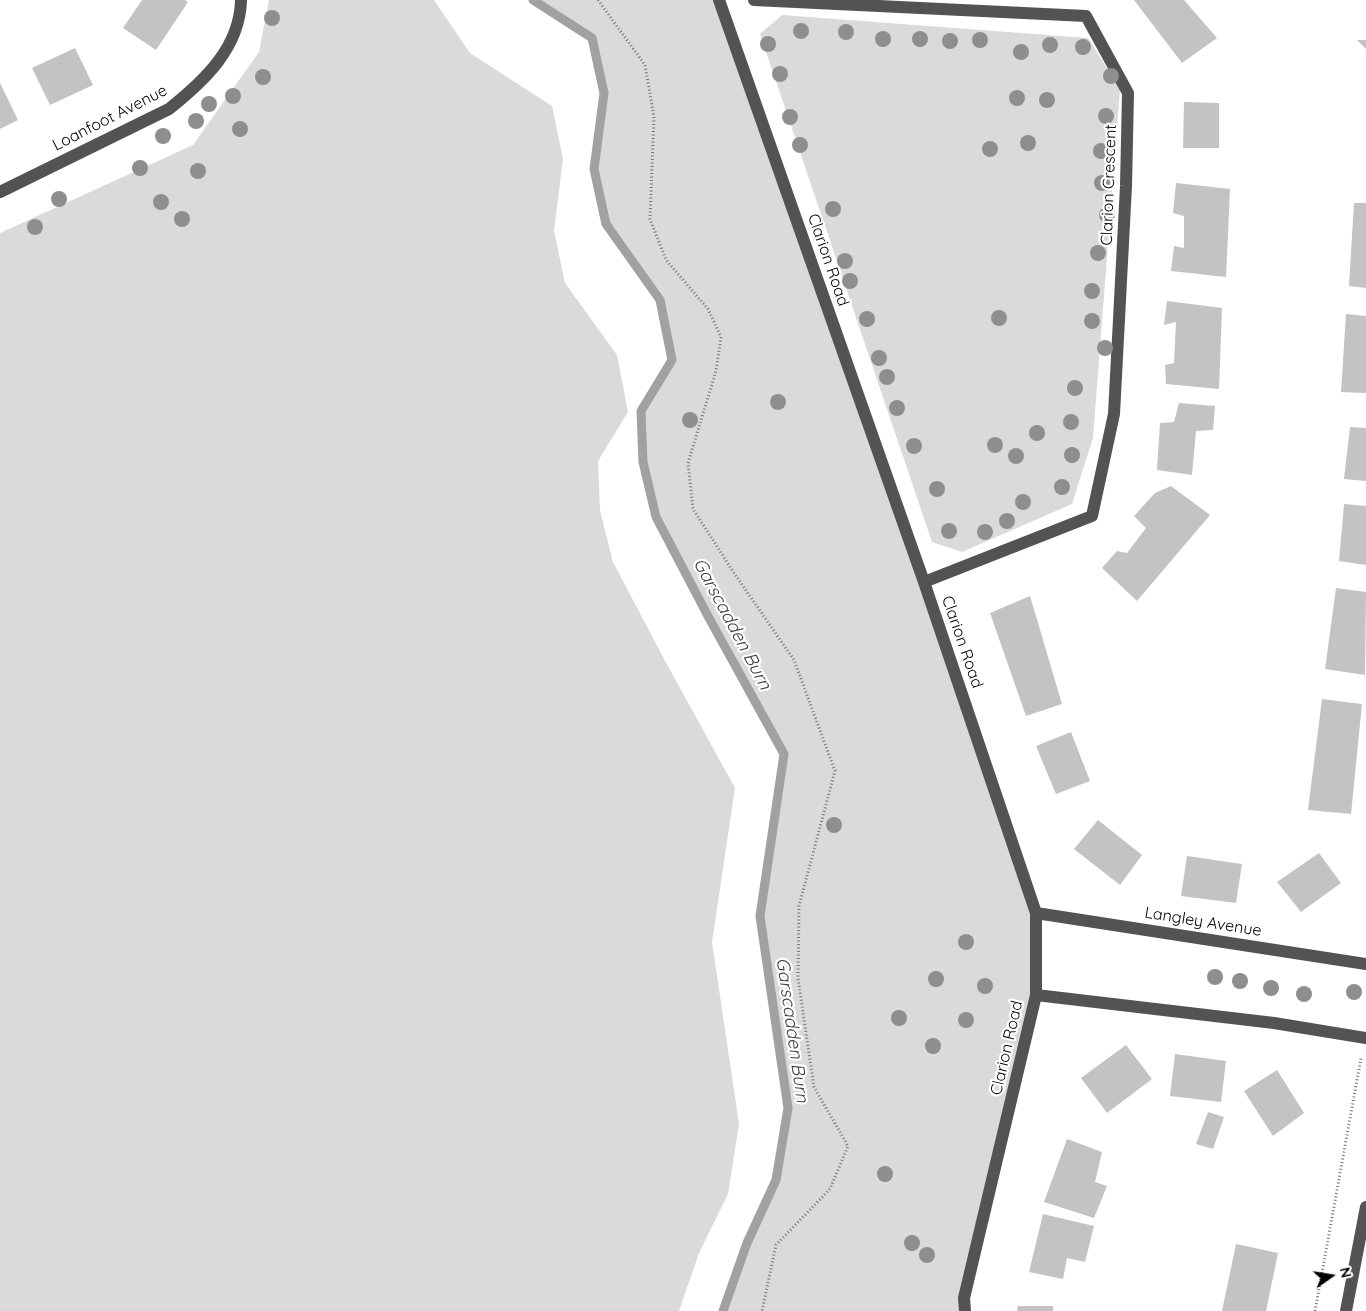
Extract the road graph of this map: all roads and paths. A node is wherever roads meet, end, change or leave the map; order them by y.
1 (241, 0) edge
2 (598, 0) edge
3 (719, 0) edge
4 (754, 0) edge
5 (0, 192) edge
6 (924, 582) junction
7 (1036, 912) junction
8 (1366, 964) edge
9 (1036, 995) junction
10 (1365, 1038) edge
11 (1366, 1207) edge
12 (1352, 1285) junction
13 (1366, 1287) edge
14 (762, 1311) edge
15 (965, 1311) edge
16 (1315, 1311) edge
17 (1346, 1311) edge

1 - 5 street, Loanfoot Avenue
2 - 14 path
3 - 6 street, Clarion Road
4 - 6 street, Clarion Crescent
6 - 7 street, Clarion Road
7 - 8 street, Langley Avenue
7 - 9 street, Clarion Road
9 - 10 street
9 - 15 street, Clarion Road
10 - 16 path
11 - 12 street
12 - 13 street
12 - 17 street

